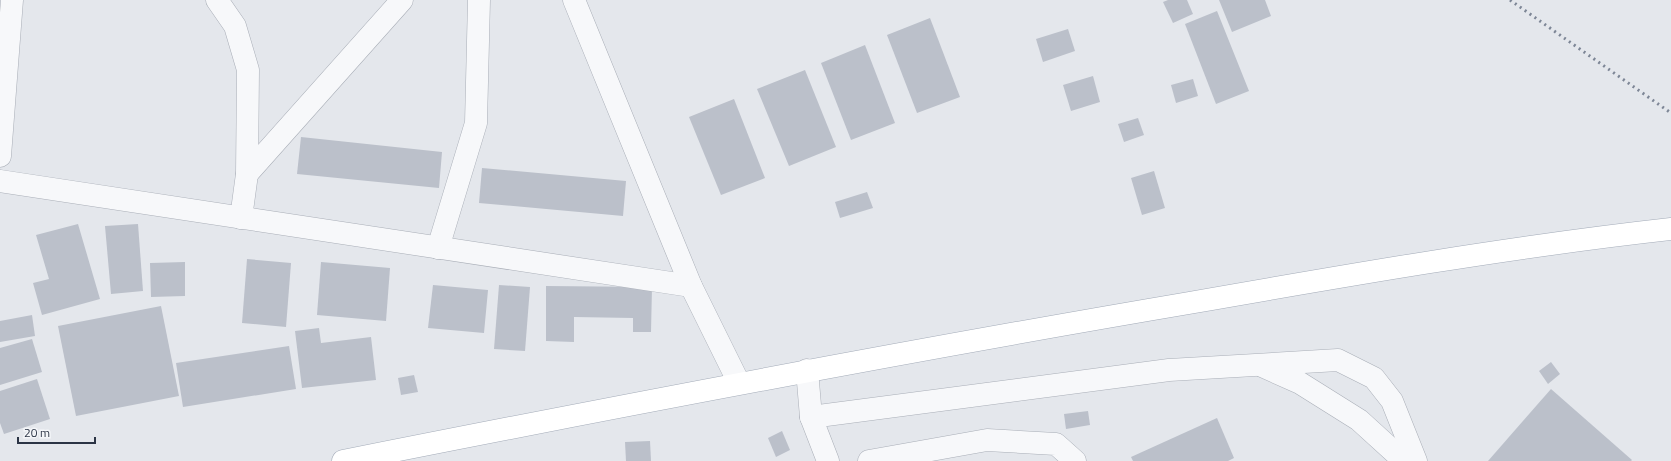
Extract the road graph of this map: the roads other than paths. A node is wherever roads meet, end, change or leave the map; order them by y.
1 (12, 0) edge
2 (217, 0) edge
3 (402, 0) edge
4 (479, 0) edge
5 (574, 0) edge
6 (0, 156) edge
7 (247, 174) junction
8 (0, 181) edge
9 (241, 218) junction
10 (1671, 229) edge
11 (438, 248) junction
12 (691, 286) junction
13 (1259, 365) junction
14 (807, 370) junction
15 (739, 383) junction
16 (811, 417) junction
17 (343, 461) edge
18 (828, 461) edge
19 (869, 461) edge
20 (1075, 461) edge
21 (1404, 461) edge
22 (1416, 461) edge

1 - 6 street
2 - 7 street
3 - 7 street
4 - 11 street
5 - 12 street
7 - 9 street
8 - 9 street
9 - 11 street
10 - 14 main road
11 - 12 street
12 - 15 street
13 - 16 street
13 - 21 street
13 - 22 street
14 - 15 main road
14 - 16 street
15 - 17 main road
16 - 18 street
19 - 20 street

